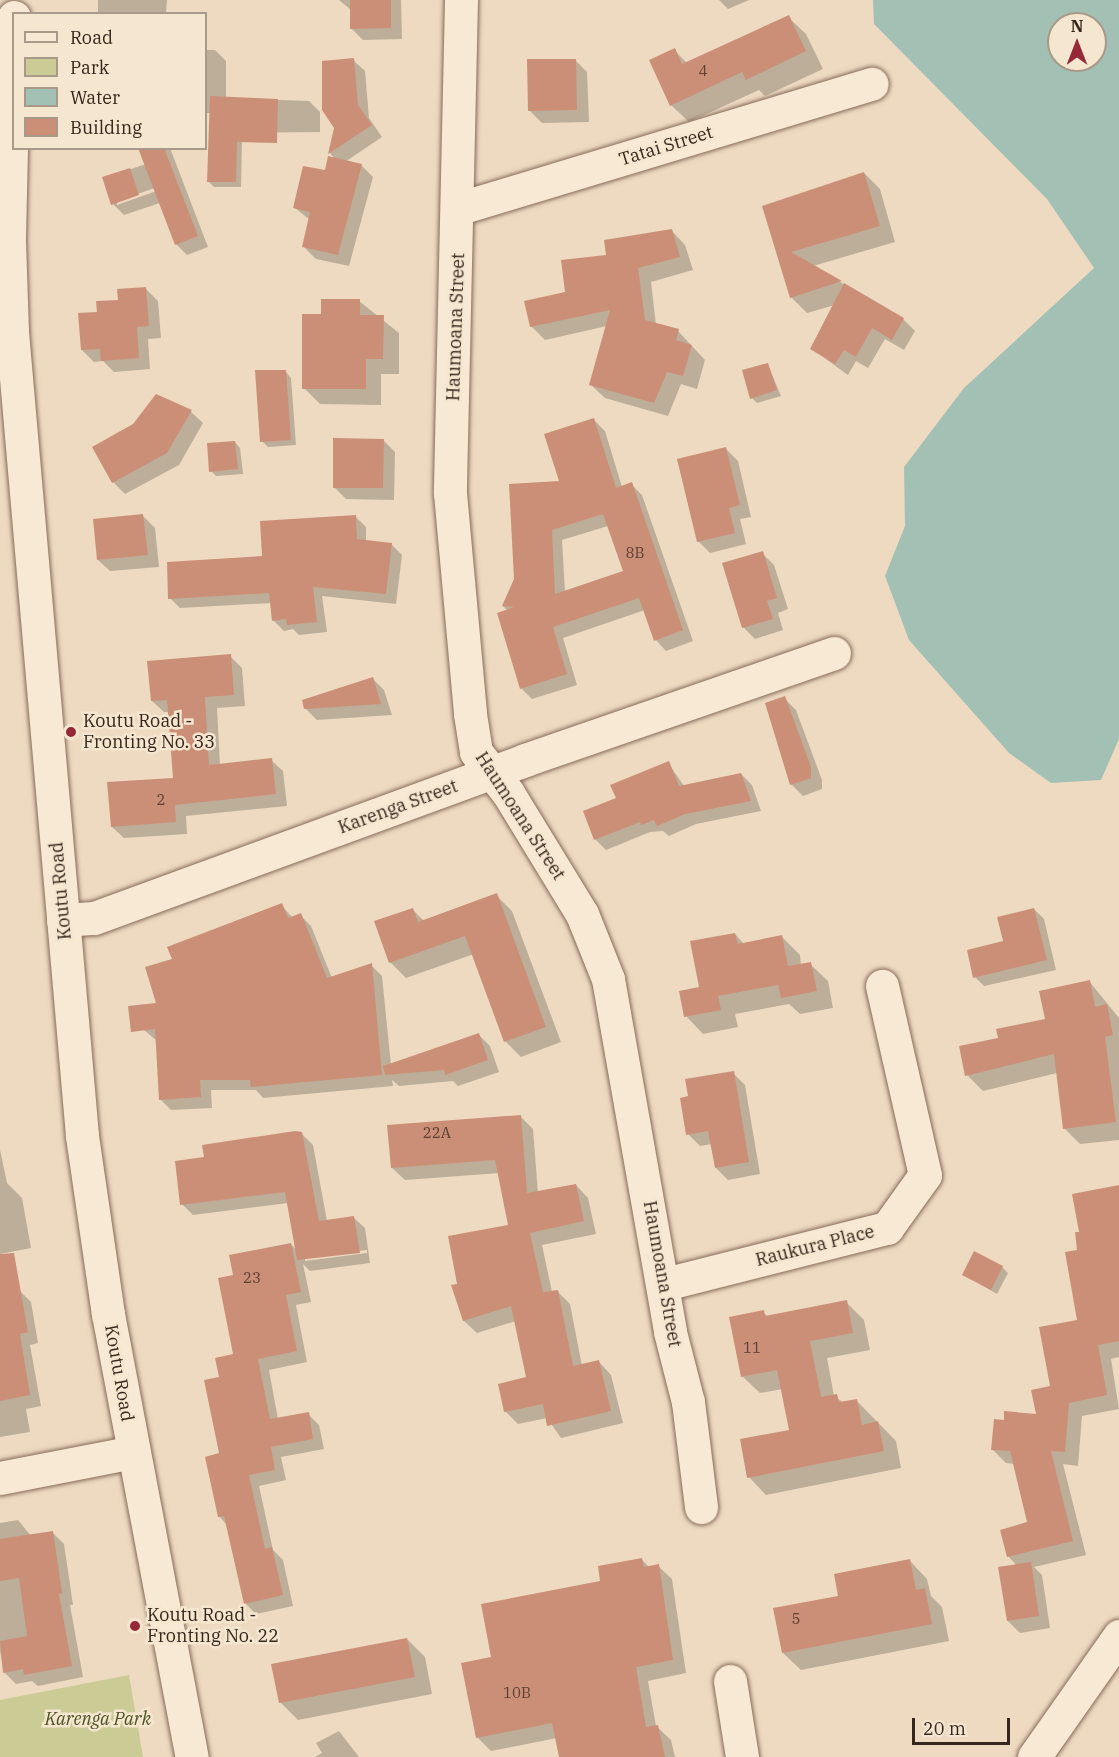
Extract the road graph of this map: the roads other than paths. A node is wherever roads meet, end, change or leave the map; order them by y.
1 (461, 0) edge
2 (12, 45) edge
3 (872, 84) dead end
4 (5, 149) edge
5 (459, 208) junction
6 (12, 458) edge
7 (834, 653) dead end
8 (492, 772) junction
9 (63, 920) junction
10 (882, 986) dead end
11 (664, 1284) junction
12 (134, 1452) junction
13 (0, 1478) edge
14 (701, 1507) dead end
15 (1119, 1636) edge
16 (730, 1681) dead end
17 (192, 1757) edge
18 (742, 1757) edge
19 (1034, 1757) edge

1 - 5 street, Haumoana Street
2 - 4 street, Koutu Road
3 - 5 street, Tatai Street
4 - 6 street, Koutu Road
5 - 8 street, Haumoana Street
6 - 9 street, Koutu Road
7 - 8 street, Karenga Street
8 - 9 street, Karenga Street
8 - 11 street, Haumoana Street
9 - 12 street, Koutu Road
10 - 11 street, Raukura Place
11 - 14 street, Haumoana Street
12 - 13 street
12 - 17 street, Koutu Road
15 - 19 street
16 - 18 street

